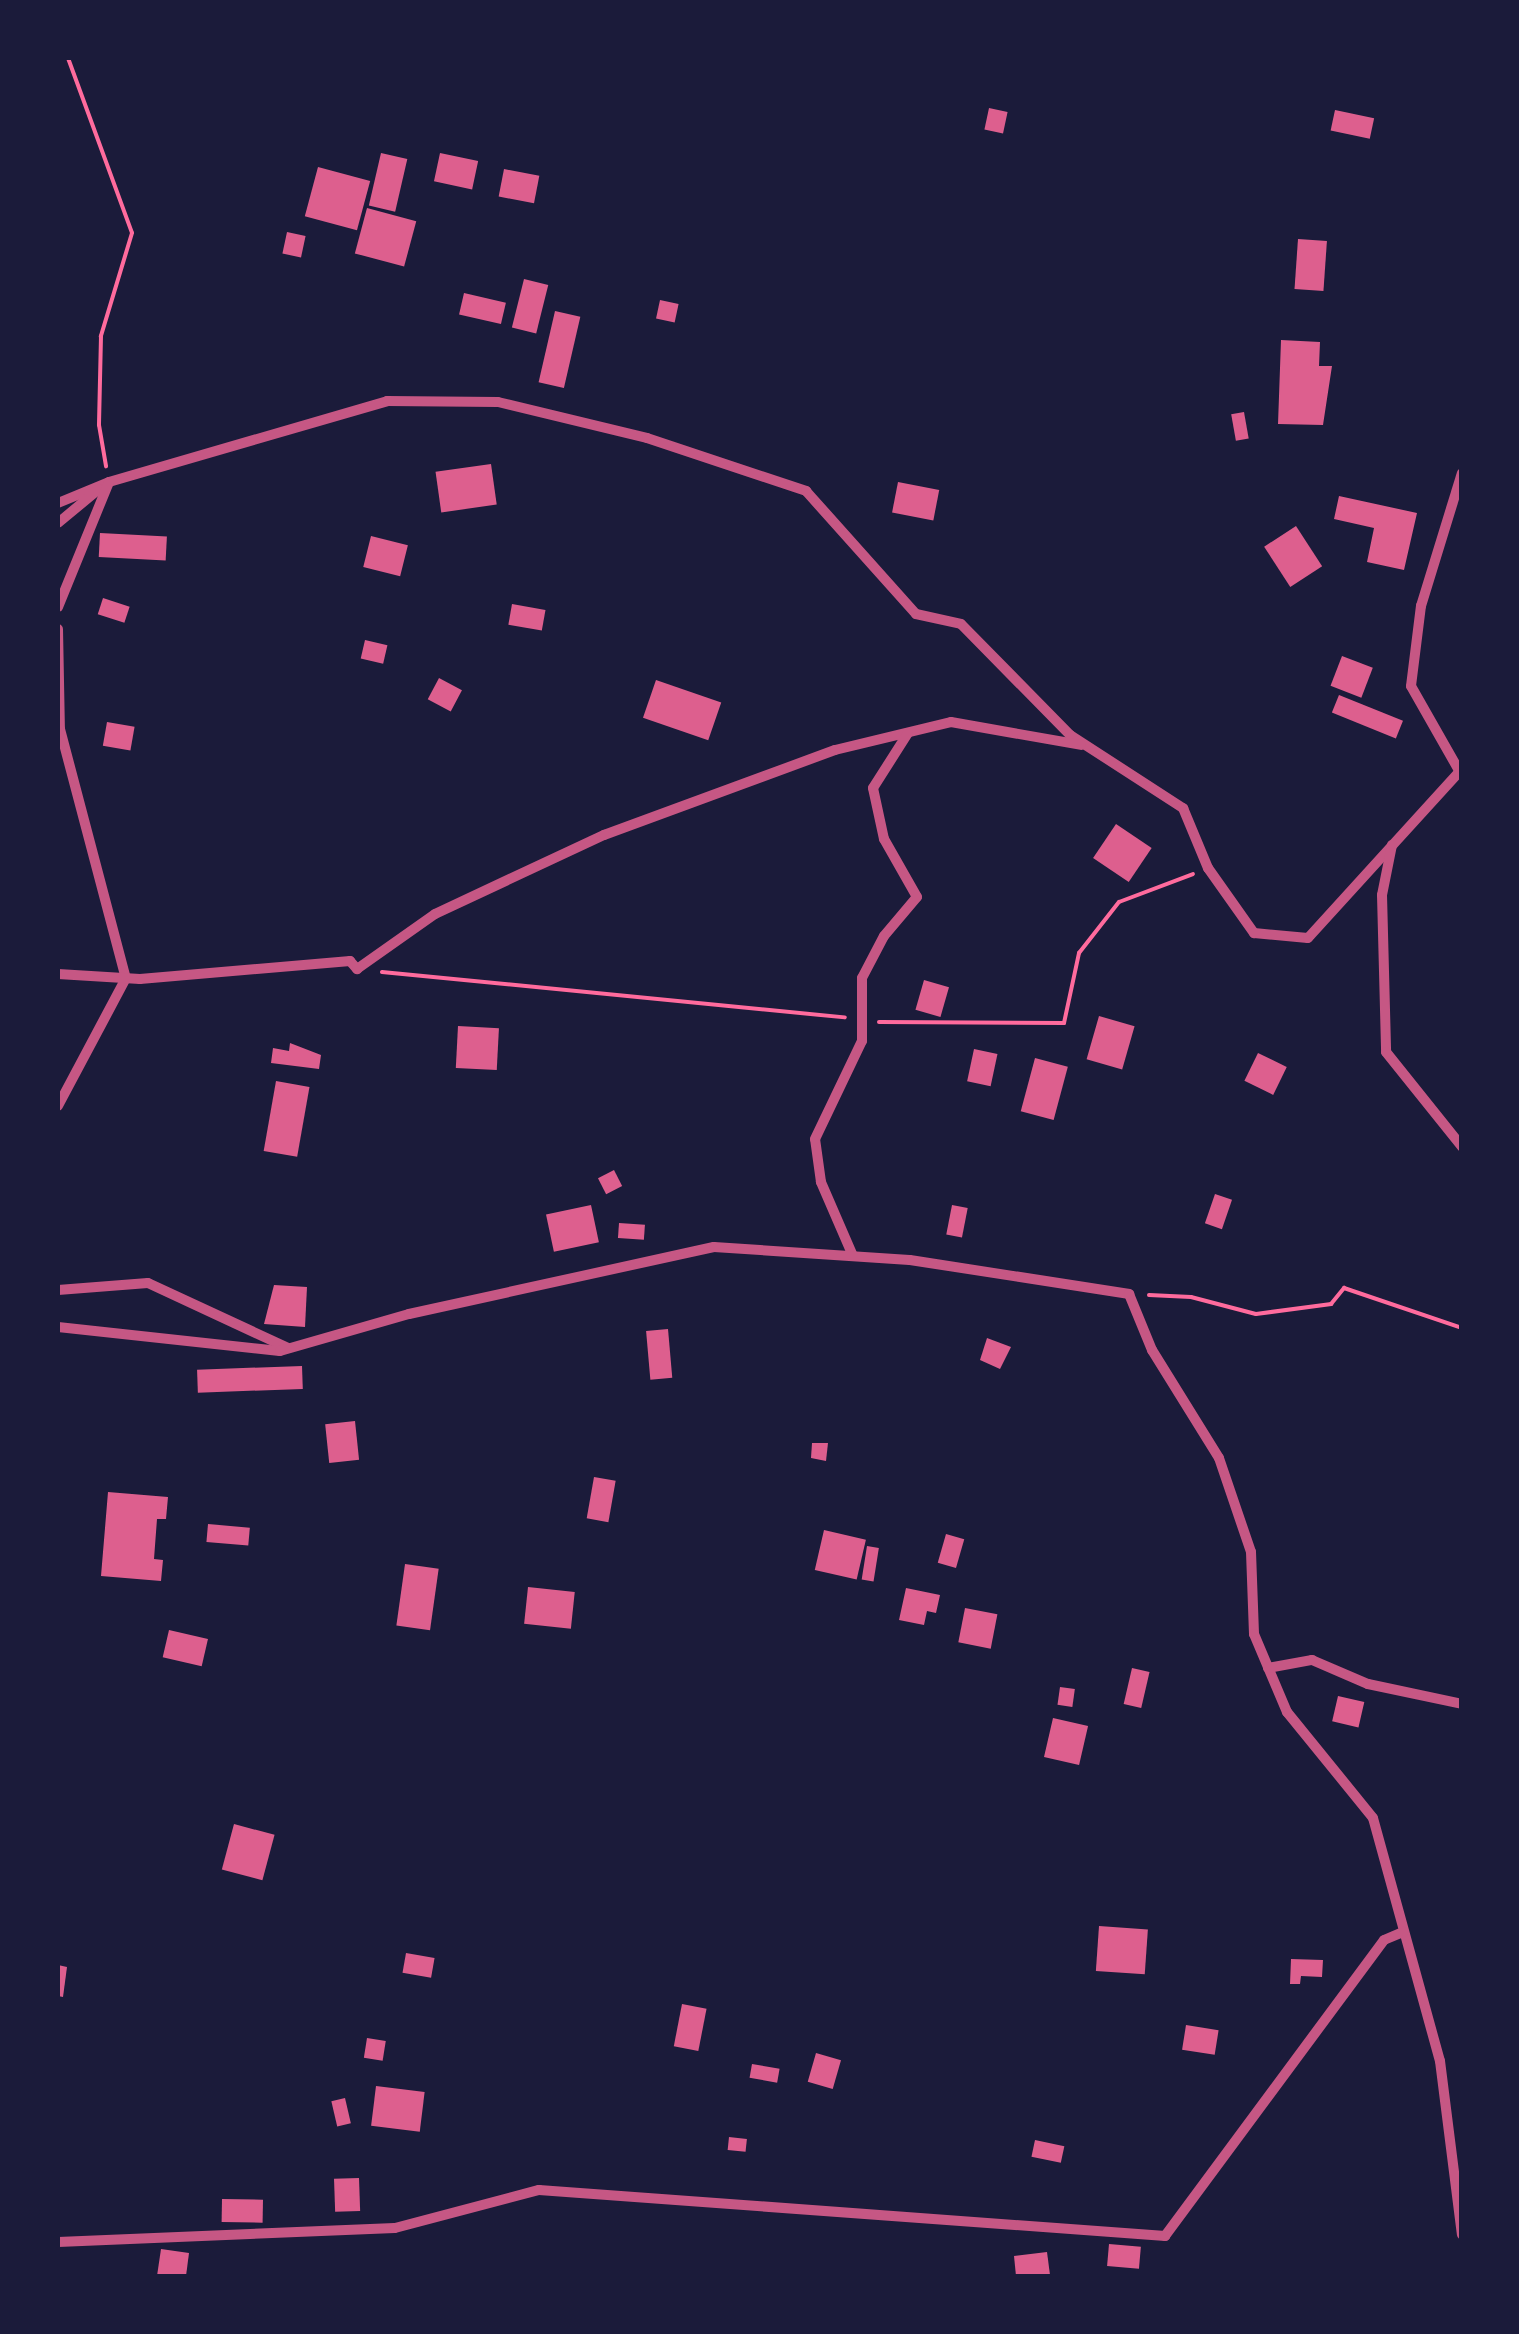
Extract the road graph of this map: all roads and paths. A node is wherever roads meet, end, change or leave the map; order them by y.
1 (68, 58) edge
2 (1462, 473) edge
3 (108, 482) junction
4 (58, 503) edge
5 (58, 523) edge
6 (58, 607) edge
7 (58, 629) edge
8 (909, 732) junction
9 (1087, 746) junction
10 (1460, 774) edge
11 (1392, 845) junction
12 (1208, 868) junction
13 (358, 969) junction
14 (58, 974) edge
15 (126, 978) junction
16 (863, 1019) junction
17 (58, 1106) edge
18 (1462, 1146) edge
19 (853, 1256) junction
20 (58, 1290) edge
21 (1129, 1294) junction
22 (58, 1327) edge
23 (1462, 1328) edge
24 (288, 1348) junction
25 (1268, 1668) junction
26 (1462, 1704) edge
27 (1403, 1932) junction
28 (1462, 2236) edge
29 (58, 2242) edge

1 - 3 path
2 - 10 street
3 - 4 street
3 - 5 street
3 - 6 street
3 - 9 street
7 - 15 street
8 - 9 street
8 - 13 street
8 - 16 street
9 - 12 street
10 - 11 street
11 - 12 street
11 - 18 street
12 - 16 path
13 - 15 street
13 - 16 path
14 - 15 street
15 - 17 street
16 - 19 street
19 - 21 street
19 - 24 street
20 - 24 street
21 - 23 path
21 - 25 street
22 - 24 street
25 - 26 street
25 - 27 street
27 - 28 street
27 - 29 street

